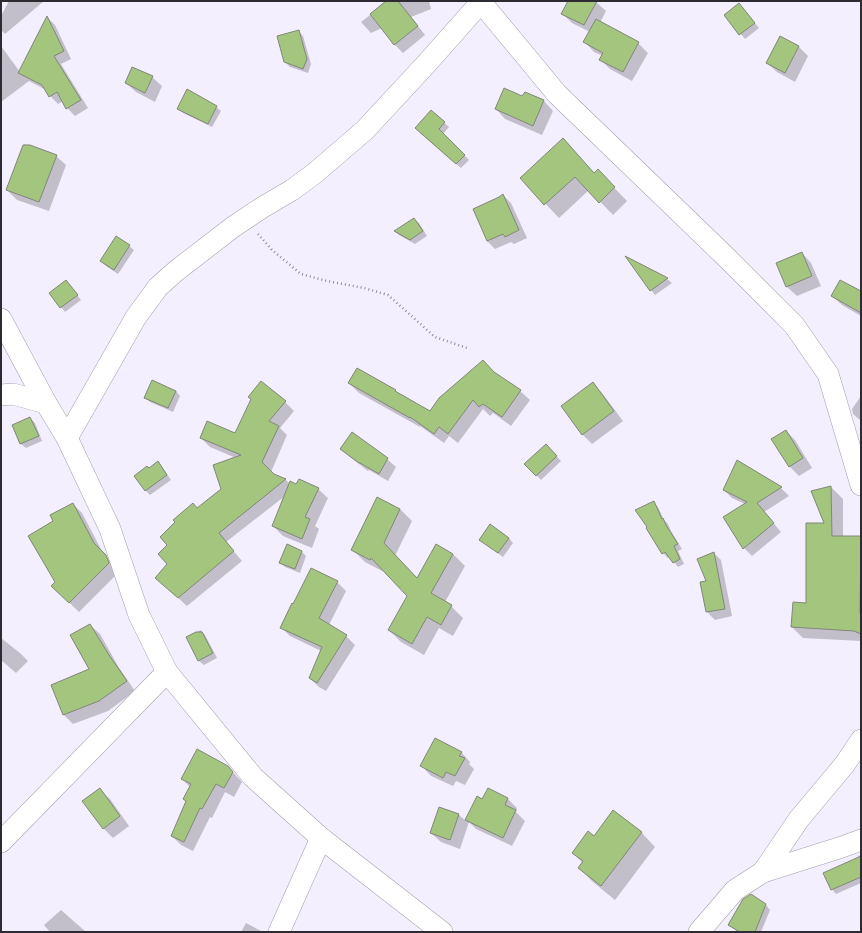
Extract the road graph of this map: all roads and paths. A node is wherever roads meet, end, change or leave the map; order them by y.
1 (481, 2) edge
2 (246, 218) junction
3 (1, 319) edge
4 (467, 348) dead end
5 (1, 395) edge
6 (46, 403) junction
7 (67, 438) junction
8 (861, 485) edge
9 (167, 672) junction
10 (861, 740) edge
11 (321, 838) junction
12 (861, 840) edge
13 (1, 842) edge
14 (763, 872) junction
15 (278, 932) edge
16 (442, 932) edge
17 (699, 932) edge

1 - 2 street
1 - 8 street
2 - 4 path
2 - 7 street
3 - 6 street
5 - 6 street
6 - 7 street
7 - 9 street
9 - 11 street
9 - 13 street
10 - 14 street
11 - 15 street
11 - 16 street
12 - 14 street
14 - 17 street

